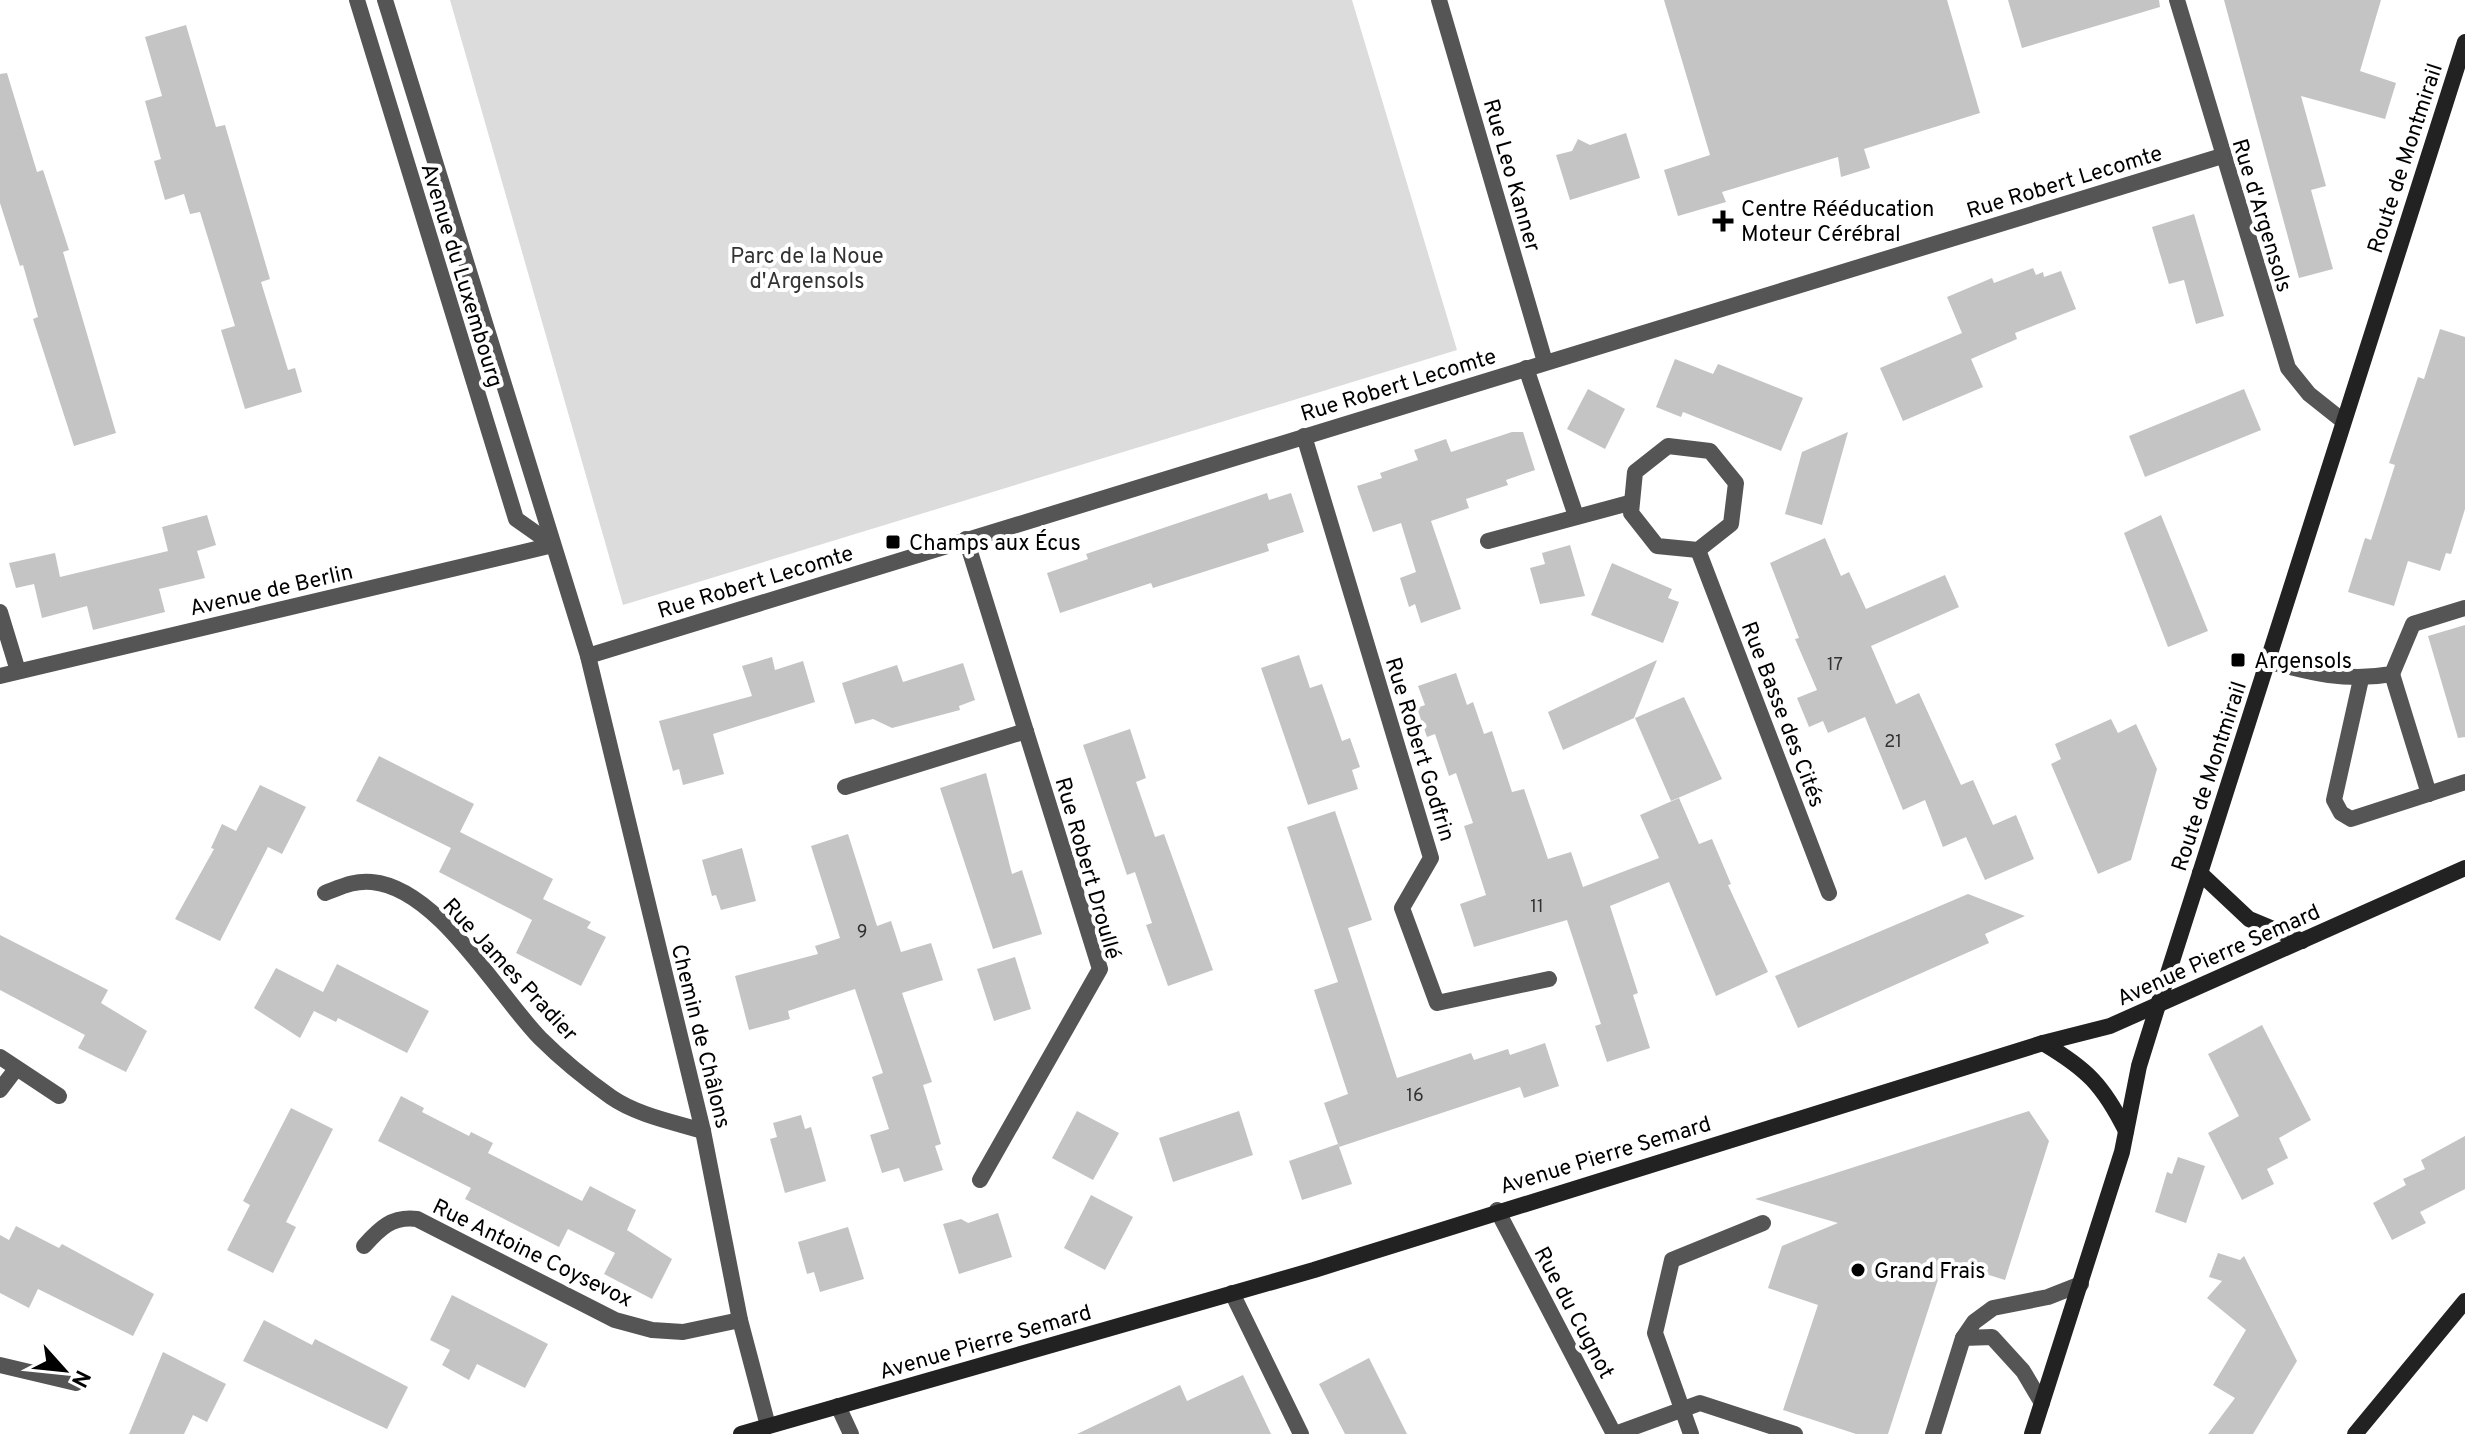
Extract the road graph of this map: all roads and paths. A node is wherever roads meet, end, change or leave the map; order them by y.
1 (357, 0) edge
2 (385, 0) edge
3 (1439, 0) edge
4 (2177, 0) edge
5 (2465, 42) edge
6 (2222, 156) junction
7 (1545, 362) junction
8 (1526, 368) junction
9 (2343, 421) junction
10 (1304, 436) junction
11 (1629, 503) junction
12 (1576, 516) junction
13 (966, 539) junction
14 (1488, 541) dead end
15 (553, 545) junction
16 (1698, 550) junction
17 (2465, 608) edge
18 (0, 612) edge
19 (588, 656) junction
20 (2267, 661) junction
21 (18, 671) junction
22 (2392, 674) junction
23 (0, 676) edge
24 (2361, 679) junction
25 (1026, 731) junction
26 (2465, 782) edge
27 (845, 787) dead end
28 (2429, 794) junction
29 (2465, 868) edge
30 (2200, 873) junction
31 (325, 893) dead end
32 (1829, 893) dead end
33 (2302, 941) junction
34 (1549, 979) dead end
35 (2158, 1005) junction
36 (2043, 1043) junction
37 (0, 1057) edge
38 (16, 1069) junction
39 (0, 1090) edge
40 (59, 1096) dead end
41 (703, 1131) junction
42 (2126, 1131) junction
43 (980, 1180) dead end
44 (1497, 1210) junction
45 (1763, 1223) dead end
46 (364, 1246) dead end
47 (2081, 1284) junction
48 (1232, 1293) junction
49 (2465, 1301) edge
50 (740, 1320) junction
51 (1963, 1338) junction
52 (0, 1365) edge
53 (76, 1383) dead end
54 (2042, 1403) junction
55 (838, 1406) junction
56 (1680, 1409) junction
57 (768, 1426) junction
58 (741, 1434) edge
59 (851, 1434) edge
60 (1301, 1434) edge
61 (1615, 1434) edge
62 (1691, 1434) edge
63 (1795, 1434) edge
64 (1933, 1434) edge
65 (2032, 1434) edge
66 (2355, 1434) edge

1 - 15 street, Avenue du Luxembourg
2 - 15 street, Avenue du Luxembourg
3 - 7 street, Rue Leo Kanner
4 - 6 street, Rue d'Argensols
5 - 9 main road, Route de Montmirail
6 - 7 street, Rue Robert Lecomte
6 - 9 street, Rue d'Argensols
7 - 8 street, Rue Robert Lecomte
8 - 10 street, Rue Robert Lecomte
8 - 12 street
9 - 20 main road, Route de Montmirail
10 - 13 street, Rue Robert Lecomte
10 - 34 street, Rue Robert Godfrin
11 - 12 street
11 - 16 street
11 - 16 street
12 - 14 street
13 - 19 street, Rue Robert Lecomte
13 - 25 street, Rue Robert Droullé
15 - 19 street, Avenue du Luxembourg
15 - 21 street, Avenue de Berlin
16 - 32 street, Rue Basse des Cités
17 - 22 street
18 - 21 street
19 - 41 street, Chemin de Châlons
20 - 24 street
20 - 30 main road, Route de Montmirail
21 - 23 street, Avenue de Berlin
22 - 24 street
22 - 28 street
24 - 28 street
25 - 27 street
25 - 43 street, Rue Robert Droullé
26 - 28 street
29 - 33 main road, Avenue Pierre Semard
30 - 33 main road
30 - 35 main road, Route de Montmirail
31 - 41 street, Rue James Pradier
33 - 35 main road, Avenue Pierre Semard
35 - 36 main road, Avenue Pierre Semard
35 - 42 main road, Route de Montmirail
36 - 42 main road
36 - 44 main road, Avenue Pierre Semard
37 - 38 street
38 - 39 street
38 - 40 street
41 - 50 street, Chemin de Châlons
42 - 47 main road, Route de Montmirail
44 - 48 main road, Avenue Pierre Semard
44 - 61 street, Rue du Cugnot
45 - 56 street
46 - 50 street, Rue Antoine Coysevox
47 - 51 street
47 - 54 main road, Route de Montmirail
48 - 55 main road, Avenue Pierre Semard
48 - 60 street
49 - 66 main road
50 - 57 street, Chemin de Châlons
51 - 54 street
51 - 64 street
52 - 53 street
54 - 65 main road, Route de Montmirail
55 - 57 main road, Avenue Pierre Semard
55 - 59 street
56 - 61 street
56 - 62 street
56 - 63 street
57 - 58 main road, Avenue Pierre Semard

